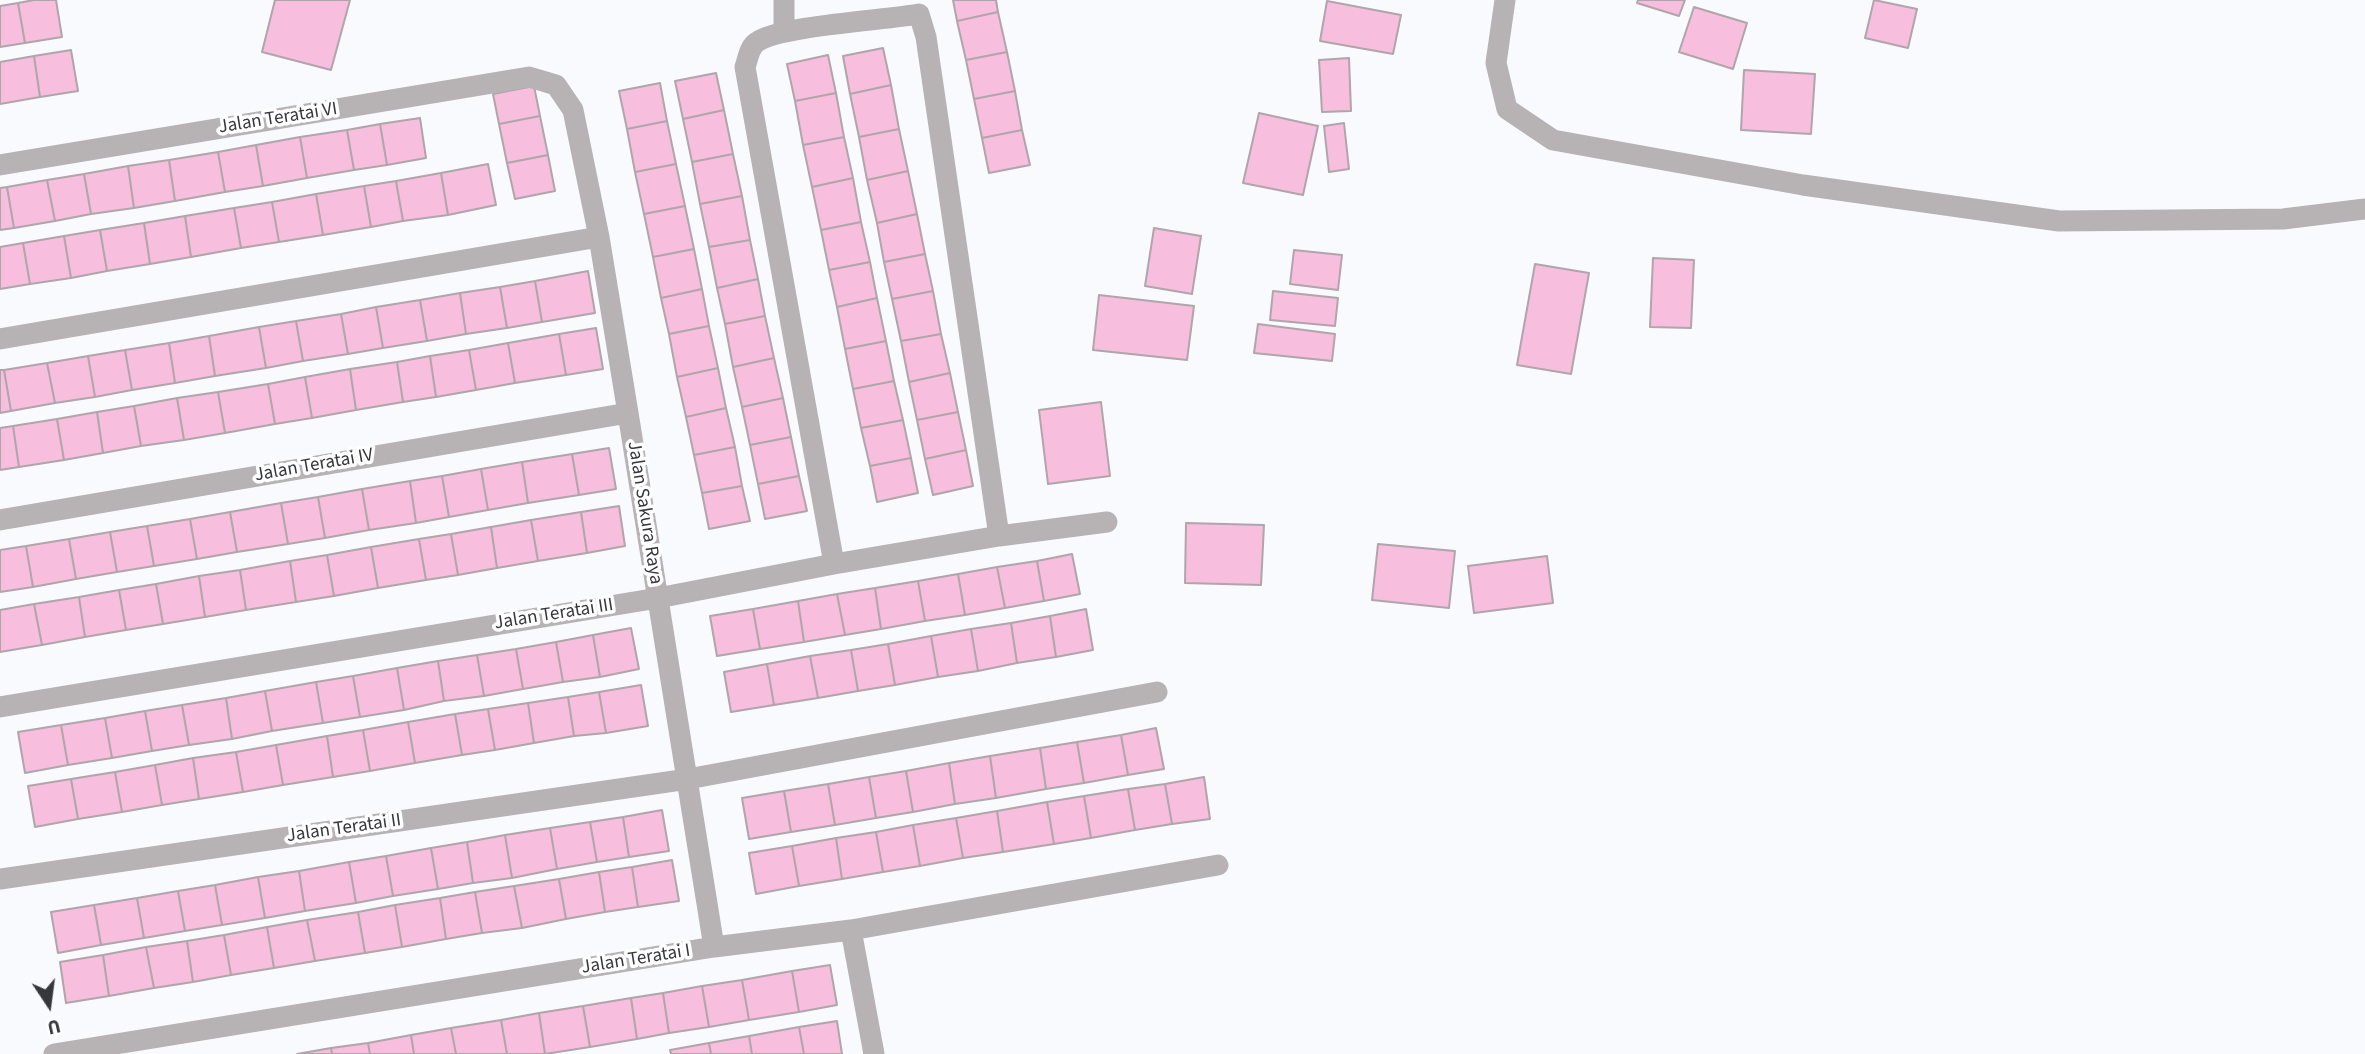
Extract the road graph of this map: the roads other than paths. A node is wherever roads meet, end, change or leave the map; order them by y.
1 (784, 0) edge
2 (1505, 0) edge
3 (918, 7) edge
4 (784, 32) junction
5 (556, 85) joint
6 (0, 165) edge
7 (2365, 209) edge
8 (599, 237) junction
9 (0, 339) edge
10 (628, 413) junction
11 (0, 520) edge
12 (1107, 522) dead end
13 (999, 536) junction
14 (834, 564) junction
15 (658, 598) junction
16 (1157, 692) dead end
17 (0, 707) edge
18 (688, 779) junction
19 (1218, 865) dead end
20 (0, 879) edge
21 (851, 930) junction
22 (713, 947) junction
23 (54, 1054) edge
24 (874, 1054) edge

1 - 4 street
2 - 7 street
3 - 4 street
3 - 13 street
4 - 14 street
5 - 6 street, Jalan Teratai VI
5 - 8 street, Jalan Sakura Raya
8 - 9 street
8 - 10 street, Jalan Sakura Raya
10 - 11 street, Jalan Teratai IV
10 - 15 street, Jalan Sakura Raya
12 - 13 street, Jalan Teratai III
13 - 14 street, Jalan Teratai III
14 - 15 street, Jalan Teratai III
15 - 17 street, Jalan Teratai III
15 - 18 street, Jalan Sakura Raya
16 - 18 street, Jalan Teratai II
18 - 20 street, Jalan Teratai II
18 - 22 street, Jalan Sakura Raya
19 - 21 street, Jalan Teratai I
21 - 22 street, Jalan Teratai I
21 - 24 street
22 - 23 street, Jalan Teratai I

